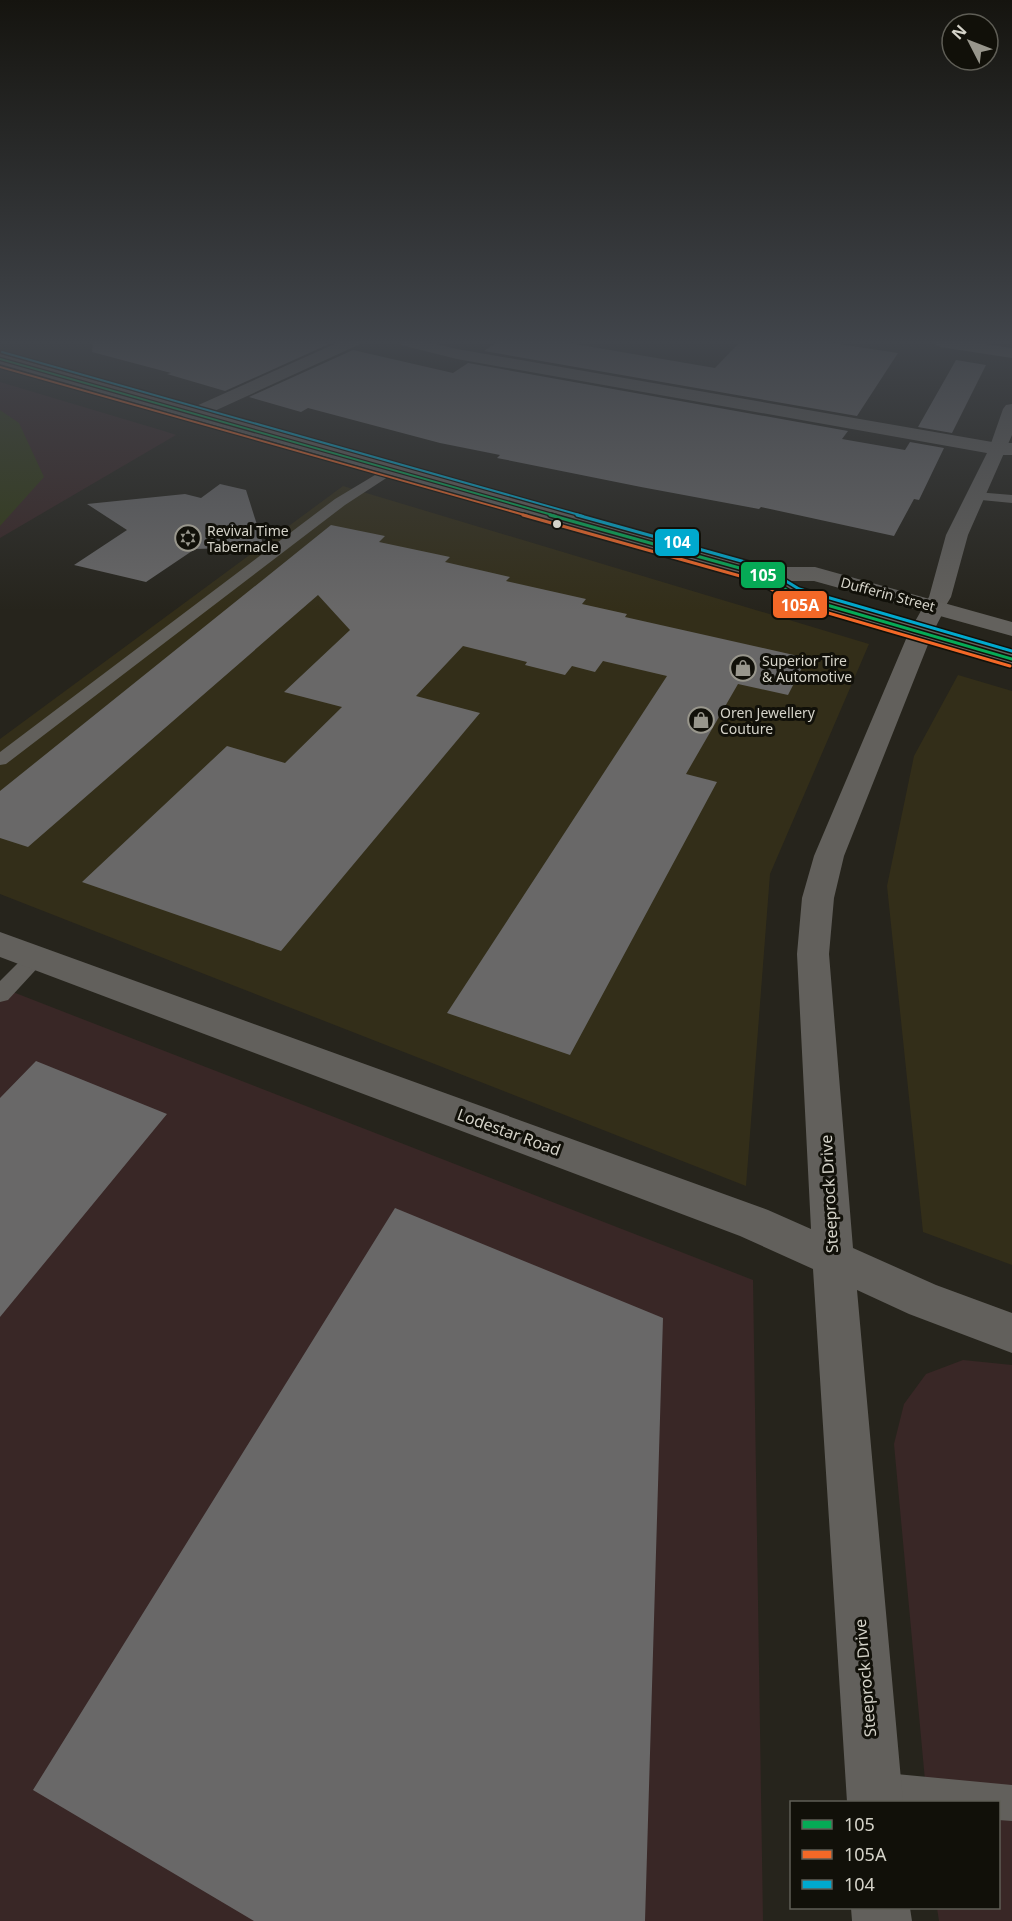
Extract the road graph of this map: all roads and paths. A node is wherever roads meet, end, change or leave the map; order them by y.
1 (251, 432) edge
2 (905, 432) edge
3 (1008, 432) edge
4 (1005, 449) edge
5 (390, 470) junction
6 (976, 496) junction
7 (1012, 499) edge
8 (761, 574) junction
9 (934, 607) junction
10 (1012, 629) edge
11 (921, 632) junction
12 (1012, 659) edge
13 (0, 760) edge
14 (0, 944) edge
15 (36, 957) junction
16 (0, 994) edge
17 (832, 1258) junction
18 (1012, 1333) edge
19 (874, 1796) edge
20 (973, 1801) edge

1 - 5 main road, Dufferin Street
2 - 4 street
3 - 4 street, Steeprock Drive
4 - 6 street, Steeprock Drive
5 - 8 main road, Dufferin Street
5 - 13 lane
6 - 7 lane
6 - 9 street, Steeprock Drive
8 - 9 main road, Dufferin Street
8 - 11 main road, Dufferin Street
9 - 10 main road, Dufferin Street
9 - 11 street, Steeprock Drive
11 - 12 main road, Dufferin Street
11 - 17 street, Steeprock Drive
14 - 15 street, Lodestar Road
15 - 16 lane
15 - 17 street, Lodestar Road
17 - 18 street, Lodestar Road
17 - 19 street, Steeprock Drive
19 - 20 lane

